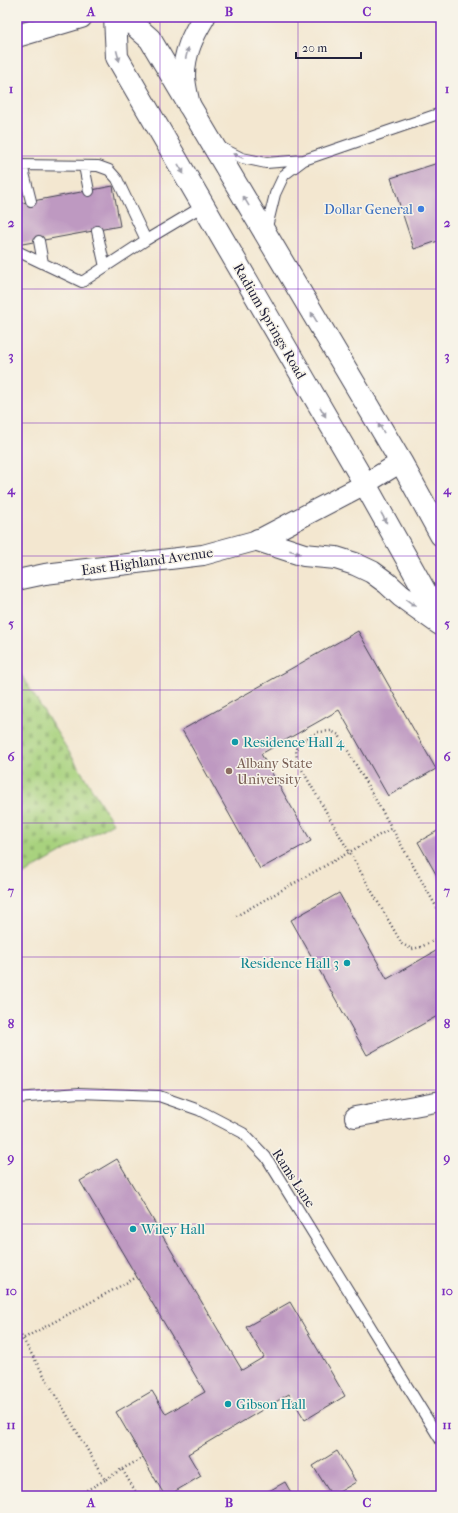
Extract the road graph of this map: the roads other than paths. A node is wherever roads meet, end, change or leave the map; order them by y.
1 (81, 17) edge
2 (115, 17) edge
3 (126, 17) edge
4 (204, 17) edge
5 (17, 36) edge
6 (189, 105) junction
7 (441, 113) edge
8 (211, 143) junction
9 (304, 160) junction
10 (20, 165) edge
11 (84, 166) junction
12 (89, 191) dead end
13 (30, 201) dead end
14 (203, 206) junction
15 (97, 231) dead end
16 (266, 235) junction
17 (146, 240) junction
18 (39, 241) dead end
19 (17, 252) edge
20 (43, 263) junction
21 (104, 267) junction
22 (401, 462) junction
23 (365, 484) junction
24 (441, 535) edge
25 (258, 540) junction
26 (17, 580) edge
27 (441, 620) edge
28 (441, 625) edge
29 (17, 1098) edge
30 (441, 1101) edge
31 (355, 1117) dead end
32 (441, 1440) edge

1 - 5 main road
2 -> 14 main road, Radium Springs Road
3 - 6 main road
6 -> 4 main road
6 - 8 main road
7 - 9 lane
9 -> 8 lane
16 -> 8 main road
9 - 16 lane
10 - 11 lane
10 - 13 lane
11 - 12 lane
11 - 17 lane
14 - 17 lane
14 -> 23 main road, Radium Springs Road
15 - 21 lane
22 -> 16 main road
17 - 21 lane
18 - 20 lane
19 - 20 lane
20 - 21 lane
22 - 23 street, East Highland Avenue
22 - 24 main road
23 - 25 street, East Highland Avenue
23 -> 27 main road, Radium Springs Road
25 - 26 street, East Highland Avenue
25 -> 28 main road
29 - 32 lane, Rams Lane
30 - 31 street

